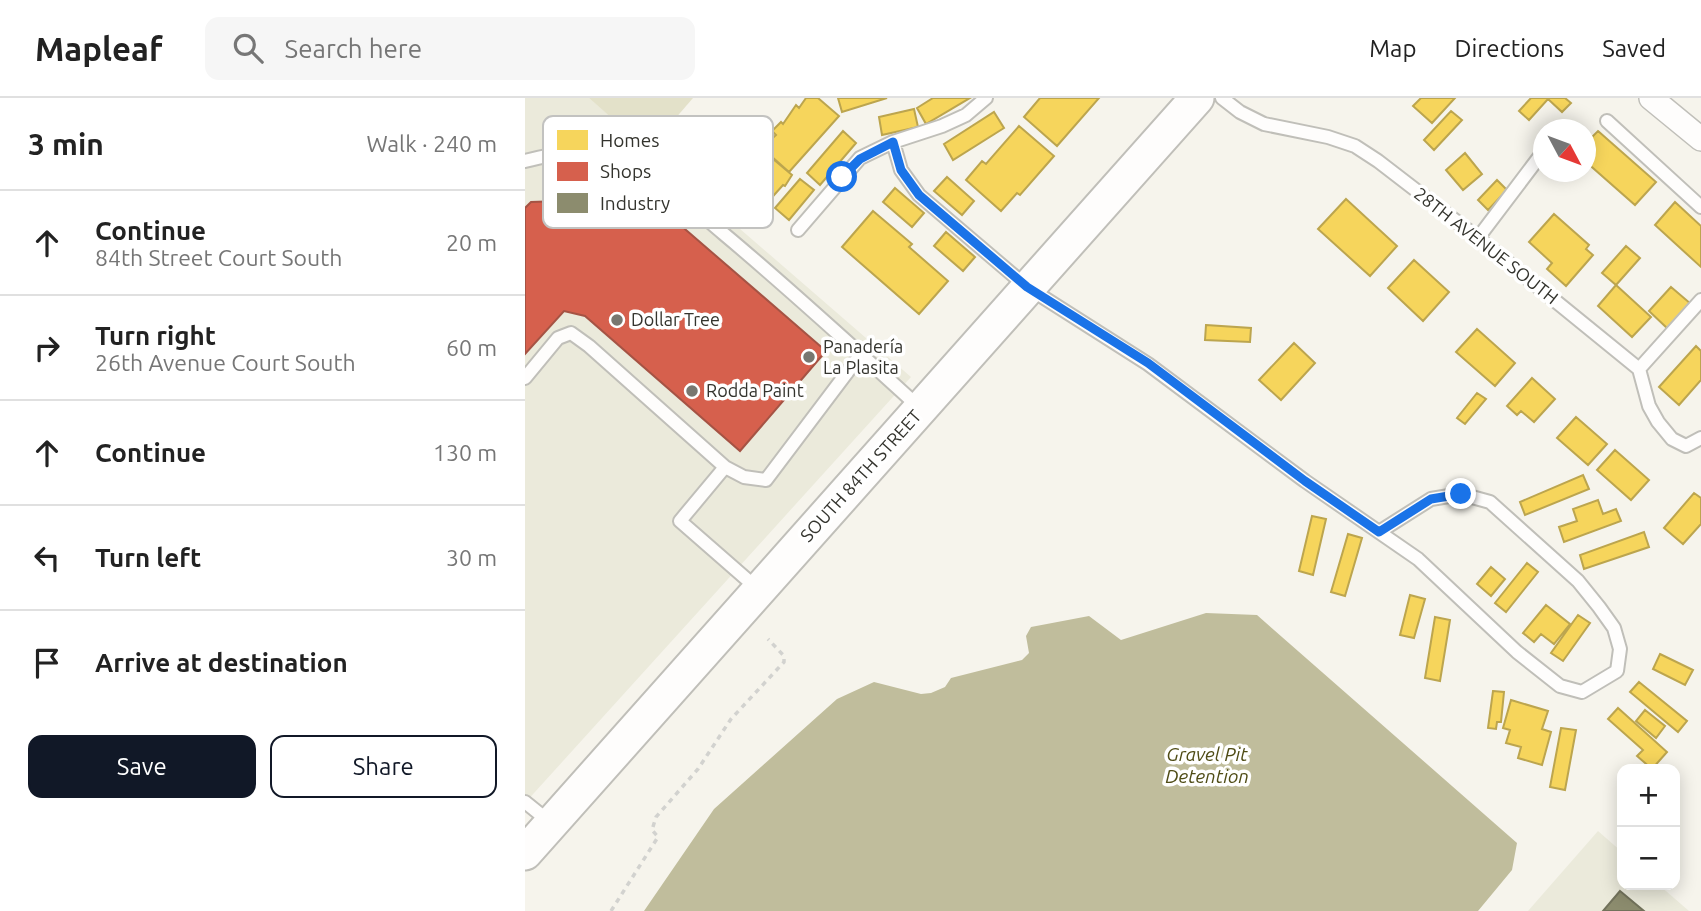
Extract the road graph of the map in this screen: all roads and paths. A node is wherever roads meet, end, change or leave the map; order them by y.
1 (986, 98) edge
2 (1196, 98) edge
3 (1221, 98) edge
4 (1651, 98) edge
5 (1607, 121) dead end
6 (1701, 139) edge
7 (893, 142) junction
8 (543, 157) edge
9 (525, 161) edge
10 (1533, 165) edge
11 (1701, 207) edge
12 (717, 228) edge
13 (798, 230) dead end
14 (1478, 238) junction
15 (1027, 287) junction
16 (1701, 300) edge
17 (861, 354) junction
18 (1639, 369) junction
19 (525, 378) edge
20 (920, 408) junction
21 (1701, 438) edge
22 (725, 467) junction
23 (1379, 532) junction
24 (759, 590) junction
25 (768, 639) dead end
26 (525, 802) edge
27 (551, 823) junction
28 (525, 853) edge
29 (611, 911) edge

1 - 7 lane
2 - 15 main road, SOUTH 84TH STREET
3 - 14 lane, 28TH AVENUE SOUTH
4 - 6 street
5 - 11 lane
7 - 13 lane
7 - 15 lane
8 - 9 lane
10 - 14 lane
12 - 17 lane
14 - 18 lane, 28TH AVENUE SOUTH
15 - 20 main road, SOUTH 84TH STREET
15 - 23 lane
16 - 18 lane
17 - 20 lane
17 - 22 lane
18 - 21 lane
19 - 22 lane
20 - 24 main road, SOUTH 84TH STREET
22 - 24 lane
23 - 23 lane
24 - 27 main road, SOUTH 84TH STREET
25 - 29 path
26 - 27 lane
27 - 28 main road, SOUTH 84TH STREET

